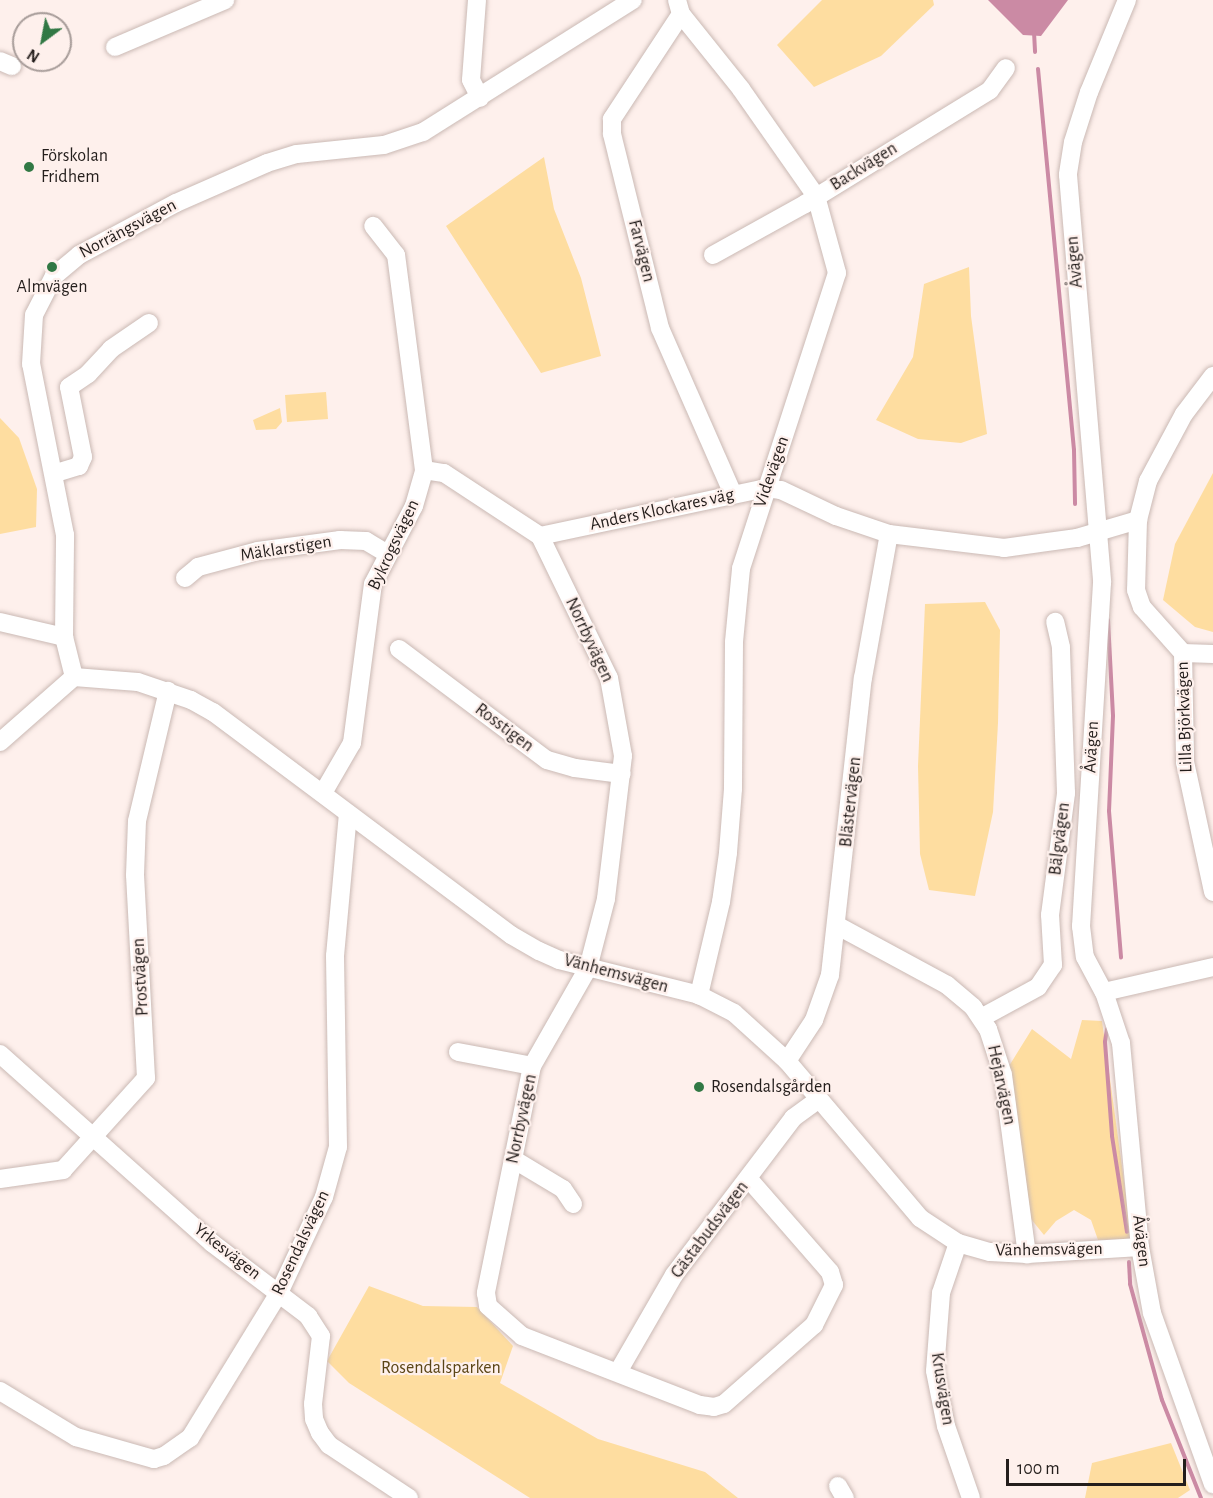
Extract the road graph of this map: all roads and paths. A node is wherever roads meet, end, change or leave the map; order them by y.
1 (225, 0) edge
2 (477, 0) edge
3 (633, 0) edge
4 (1126, 0) edge
5 (679, 7) edge
6 (115, 47) dead end
7 (1006, 68) dead end
8 (480, 98) junction
9 (816, 196) junction
10 (373, 226) dead end
11 (713, 255) dead end
12 (149, 323) dead end
13 (1213, 376) edge
14 (424, 470) junction
15 (56, 473) junction
16 (766, 488) junction
17 (734, 494) junction
18 (1138, 520) junction
19 (1097, 530) junction
20 (889, 534) junction
21 (540, 536) junction
22 (388, 554) junction
23 (185, 578) dead end
24 (0, 622) edge
25 (1055, 622) dead end
26 (64, 637) junction
27 (399, 649) dead end
28 (1183, 653) junction
29 (1213, 654) edge
30 (74, 677) junction
31 (168, 691) junction
32 (0, 742) edge
33 (622, 774) junction
34 (323, 793) junction
35 (348, 814) junction
36 (1213, 892) edge
37 (838, 926) junction
38 (1213, 967) edge
39 (588, 968) junction
40 (1104, 992) junction
41 (699, 995) junction
42 (981, 1018) junction
43 (458, 1052) dead end
44 (0, 1054) edge
45 (787, 1061) junction
46 (532, 1066) junction
47 (818, 1100) junction
48 (92, 1138) junction
49 (513, 1159) junction
50 (0, 1179) edge
51 (748, 1179) junction
52 (573, 1204) dead end
53 (958, 1243) junction
54 (1140, 1247) junction
55 (1028, 1254) junction
56 (279, 1293) junction
57 (618, 1372) junction
58 (0, 1391) edge
59 (1213, 1431) edge
60 (1195, 1436) junction
61 (1213, 1484) edge
62 (409, 1498) edge
63 (971, 1498) edge

1 - 6 street
2 - 8 street
3 - 8 street, Norrängsvägen
4 - 19 street, Åvägen
5 - 9 street, Videvägen
5 - 17 street, Farvägen
7 - 9 street, Backvägen
8 - 15 street, Norrängsvägen
9 - 11 street, Backvägen
9 - 16 street, Videvägen
10 - 14 street, Bykrogsvägen
12 - 15 street
13 - 18 street, Lilla Björkvägen
14 - 21 street
14 - 22 street, Bykrogsvägen
15 - 26 street, Norrängsvägen
16 - 17 street, Anders Klockares väg
16 - 20 street, Anders Klockares väg
16 - 41 street, Videvägen
17 - 21 street, Anders Klockares väg
18 - 19 street, Anders Klockares väg
18 - 28 street, Lilla Björkvägen
19 - 20 street, Anders Klockares väg
19 - 40 street, Åvägen
20 - 37 street, Blästervägen
21 - 33 street, Norrbyvägen
22 - 23 street, Mäklarstigen
22 - 34 street, Bykrogsvägen
24 - 26 street
25 - 42 street, Bälgvägen
26 - 30 street, Norrängsvägen
27 - 33 street, Rosstigen
28 - 29 street
28 - 36 street, Lilla Björkvägen
30 - 31 street, Vänhemsvägen
30 - 32 street
31 - 34 street, Vänhemsvägen
31 - 48 street, Prostvägen
33 - 39 street, Norrbyvägen
34 - 35 street, Vänhemsvägen
35 - 39 street, Vänhemsvägen
35 - 56 street, Rosendalsvägen
37 - 42 street, Hejarvägen
37 - 45 street, Blästervägen
38 - 40 street
39 - 41 street, Vänhemsvägen
39 - 46 street, Norrbyvägen
40 - 54 street, Åvägen
41 - 45 street, Vänhemsvägen
42 - 55 street, Hejarvägen
43 - 46 street
44 - 48 street, Yrkesvägen
45 - 47 street, Vänhemsvägen
46 - 49 street, Norrbyvägen
47 - 51 street, Gästabudsvägen
47 - 53 street, Vänhemsvägen
48 - 50 street, Prostvägen
48 - 56 street, Yrkesvägen
49 - 52 street
49 - 57 street, Norrbyvägen
51 - 57 street, Gästabudsvägen
51 - 57 street, Norrbyvägen
53 - 55 street, Vänhemsvägen
53 - 63 street, Krusvägen
54 - 55 street, Vänhemsvägen
54 - 60 street, Åvägen
56 - 58 street, Rosendalsvägen
56 - 62 street, Yrkesvägen
59 - 60 street
60 - 61 street, Åvägen

